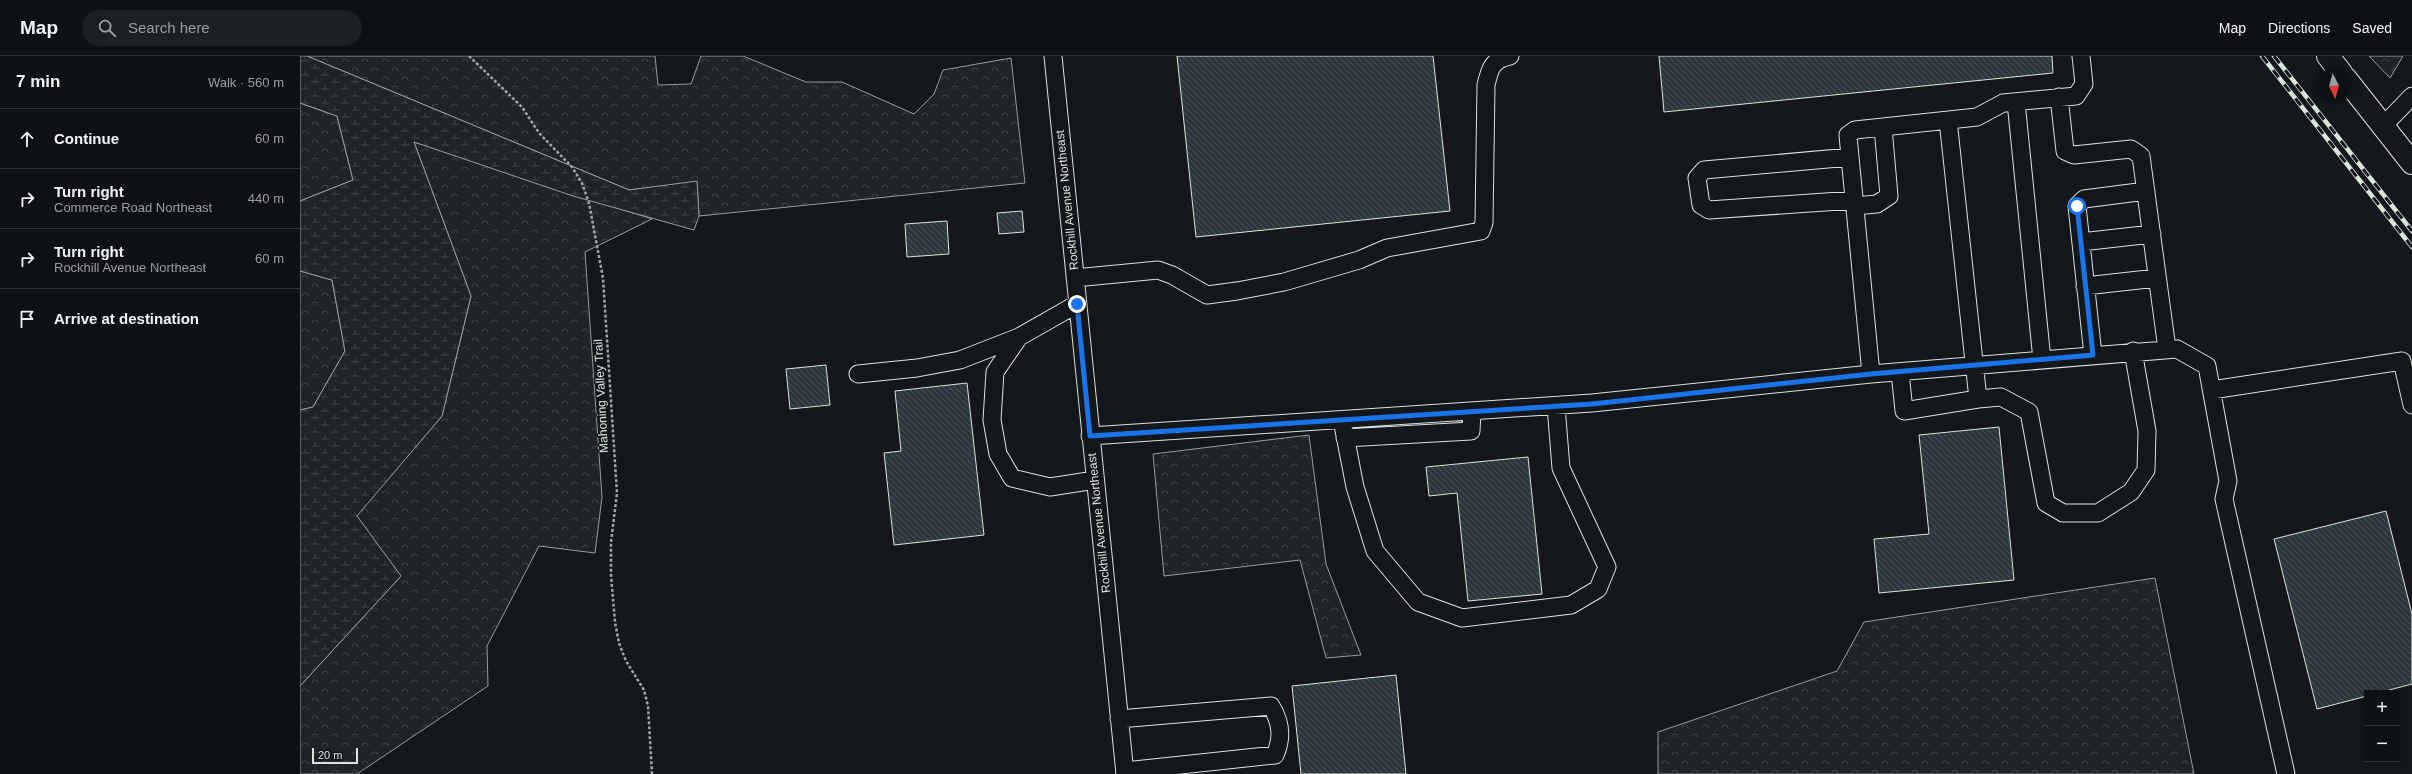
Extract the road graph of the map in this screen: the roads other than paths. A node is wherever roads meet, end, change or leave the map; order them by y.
1 (1053, 56) edge
2 (1510, 56) edge
3 (2081, 56) edge
4 (2328, 56) edge
5 (2337, 68) edge
6 (2352, 87) edge
7 (2412, 96) edge
8 (2059, 97) junction
9 (2016, 102) junction
10 (1948, 120) junction
11 (2383, 126) junction
12 (1883, 127) junction
13 (1850, 157) junction
14 (2412, 163) edge
15 (2146, 191) junction
16 (1854, 203) junction
17 (2152, 234) junction
18 (2081, 242) junction
19 (1074, 278) junction
20 (2158, 278) junction
21 (2085, 286) junction
22 (1077, 304) junction
23 (1018, 336) junction
24 (2167, 349) junction
25 (2135, 351) junction
26 (2093, 355) junction
27 (2042, 360) junction
28 (1974, 366) junction
29 (1900, 372) junction
30 (858, 374) dead end
31 (1871, 374) junction
32 (2212, 390) junction
33 (1978, 399) junction
34 (2412, 405) edge
35 (1556, 406) junction
36 (1472, 412) junction
37 (1342, 420) junction
38 (1090, 436) junction
39 (1345, 438) junction
40 (1095, 480) junction
41 (1119, 719) junction
42 (1125, 773) edge
43 (2286, 774) edge

1 - 19 street, Rockhill Avenue Northeast
2 - 19 street
3 - 8 street
4 - 5 main road
6 - 11 main road
7 - 11 street
8 - 9 street
8 - 15 street
9 - 10 street
9 - 27 street
10 - 12 street
10 - 28 street
11 - 14 main road
12 - 13 street
12 - 16 street
13 - 16 street
13 - 16 street
15 - 17 street
15 - 18 street
16 - 31 street
17 - 18 street
17 - 20 street
18 - 21 street
19 - 22 street, Rockhill Avenue Northeast
20 - 21 street
20 - 24 street
21 - 26 street
22 - 23 street
22 - 38 street, Rockhill Avenue Northeast
23 - 30 street
23 - 40 street
24 - 25 street
24 - 32 street
25 - 26 street
25 - 33 street
26 - 27 street
27 - 28 street
28 - 29 street
28 - 33 street
29 - 31 street
29 - 33 street
31 - 35 street
32 - 34 street
32 - 43 street
35 - 36 street
35 - 39 street
36 - 37 street
36 - 39 street
37 - 38 street
37 - 39 street
38 - 40 street, Rockhill Avenue Northeast
40 - 41 street, Rockhill Avenue Northeast
41 - 42 street, Rockhill Avenue Northeast
41 - 42 street

